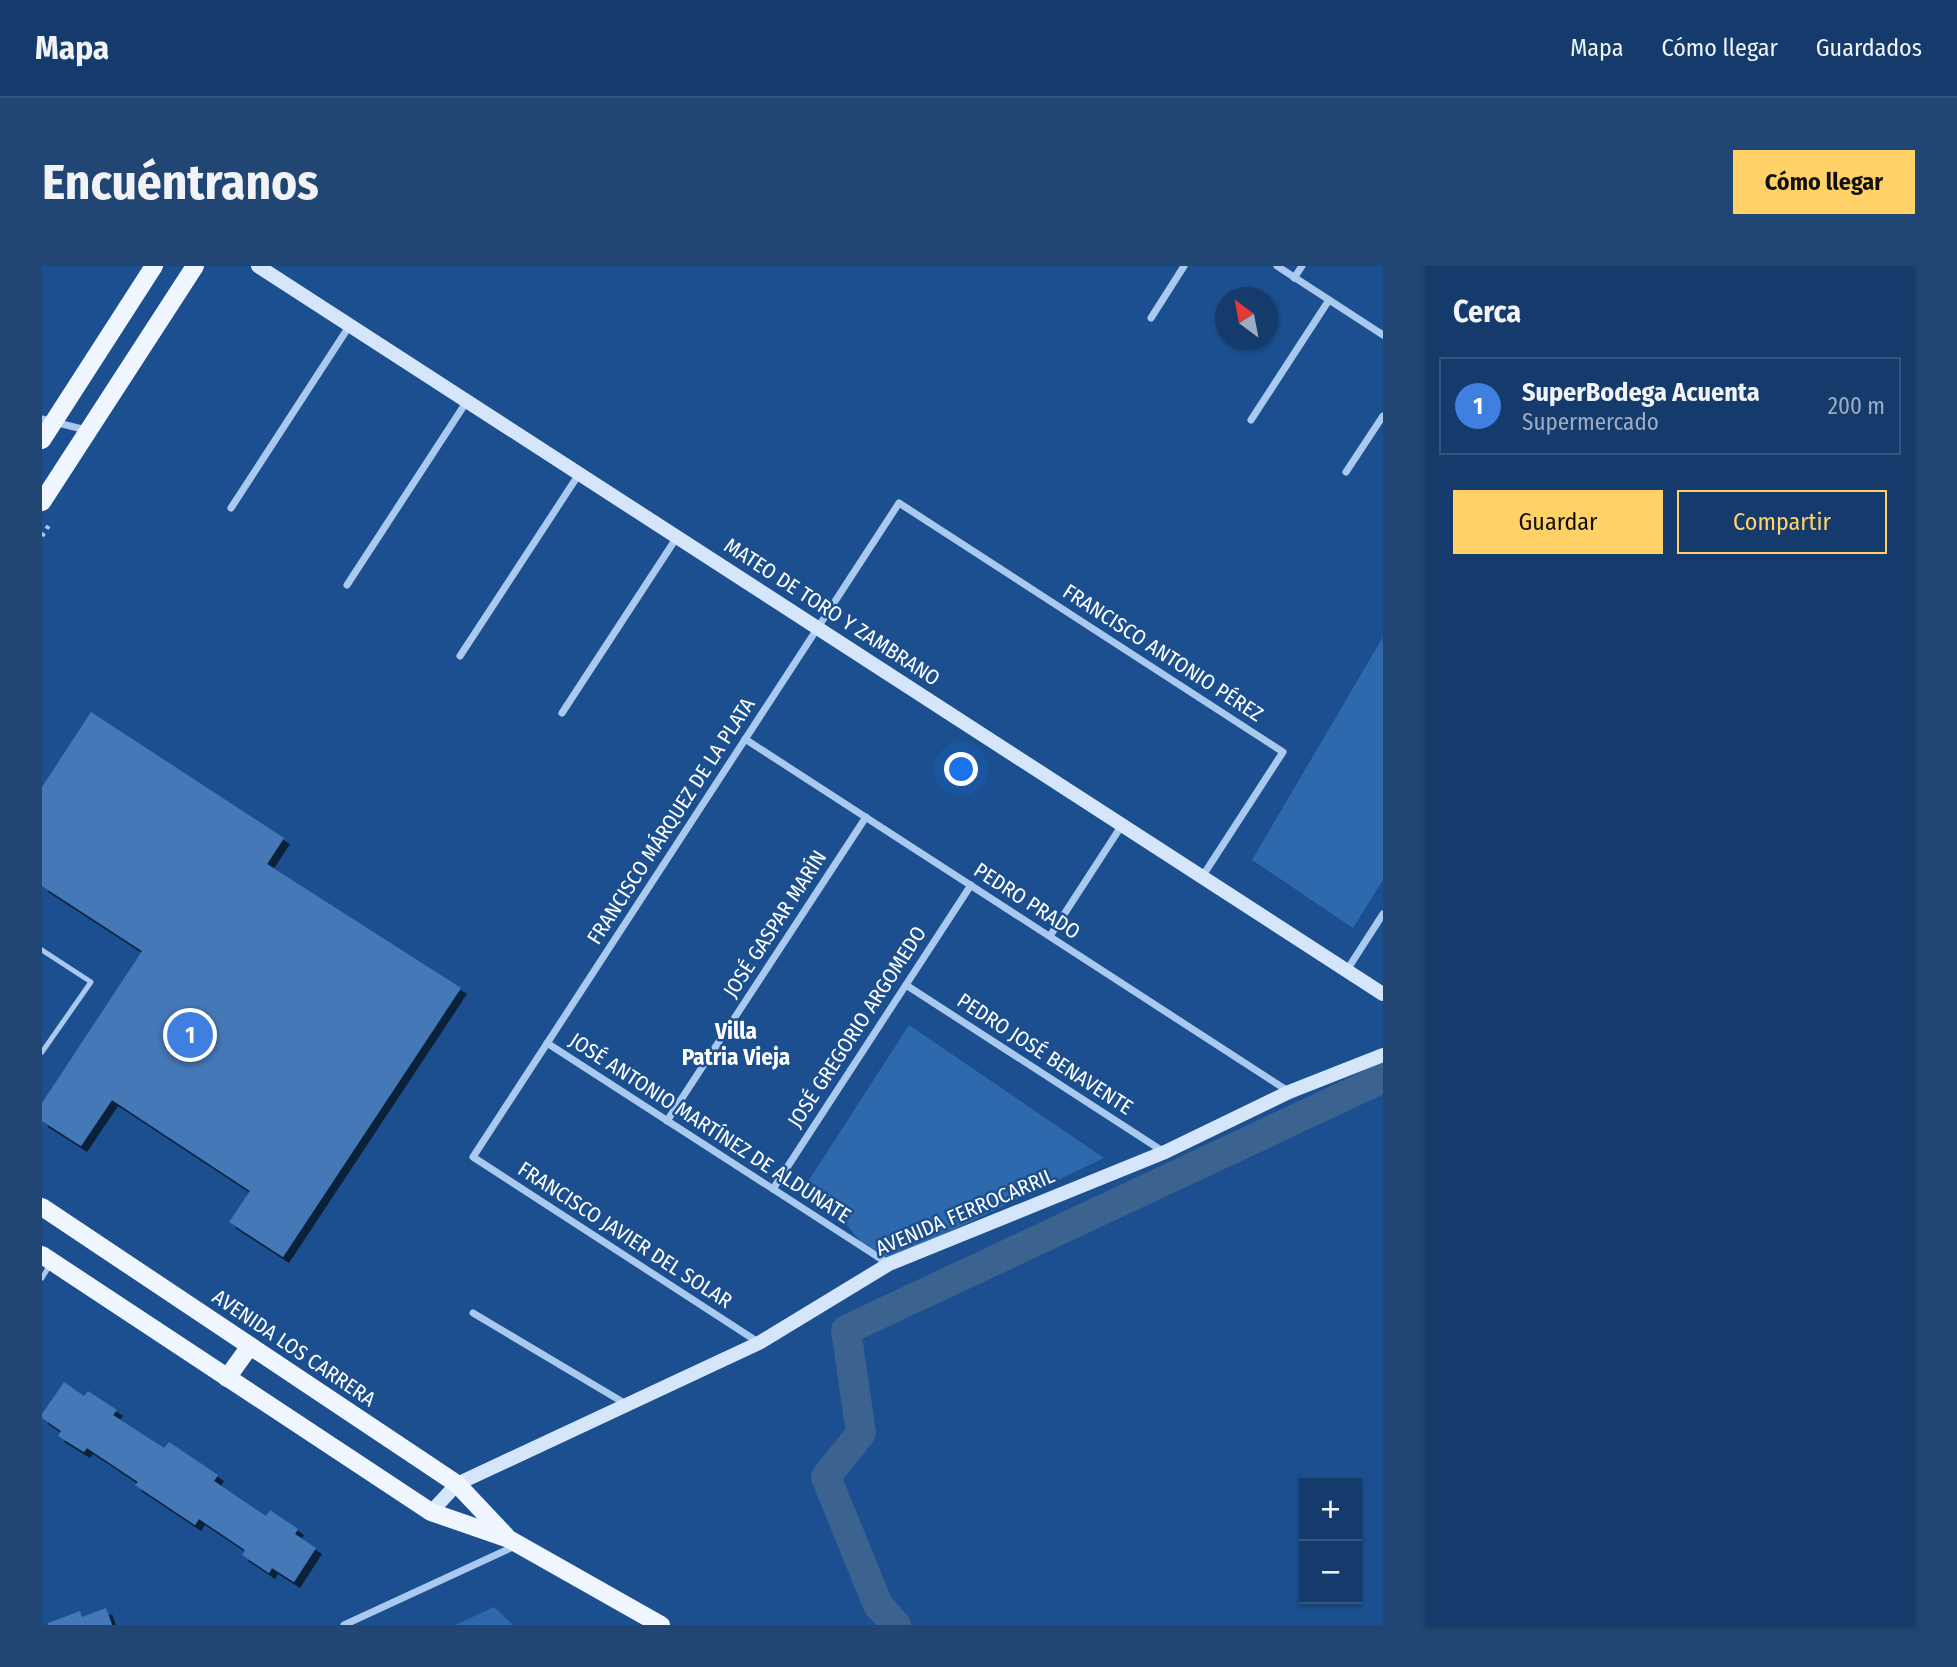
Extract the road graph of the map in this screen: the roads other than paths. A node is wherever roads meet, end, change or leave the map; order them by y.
1 (154, 266) edge
2 (195, 266) edge
3 (258, 266) edge
4 (1185, 266) edge
5 (1276, 266) edge
6 (1302, 266) edge
7 (1294, 278) junction
8 (1329, 300) junction
9 (1150, 318) dead end
10 (350, 325) junction
11 (1383, 335) edge
12 (467, 401) junction
13 (1383, 415) edge
14 (1251, 420) dead end
15 (48, 421) edge
16 (89, 431) junction
17 (42, 440) edge
18 (1346, 472) dead end
19 (579, 473) junction
20 (42, 502) edge
21 (899, 503) joint
22 (231, 508) dead end
23 (677, 537) junction
24 (347, 585) dead end
25 (818, 628) junction
26 (460, 656) dead end
27 (562, 713) dead end
28 (745, 739) junction
29 (866, 817) junction
30 (1122, 825) junction
31 (1202, 877) junction
32 (971, 885) junction
33 (1383, 914) edge
34 (1050, 936) junction
35 (42, 950) edge
36 (1347, 970) junction
37 (906, 985) junction
38 (1383, 993) edge
39 (547, 1043) junction
40 (42, 1052) edge
41 (1383, 1055) edge
42 (1289, 1091) junction
43 (667, 1121) junction
44 (1165, 1152) junction
45 (473, 1157) joint
46 (773, 1189) junction
47 (42, 1207) edge
48 (47, 1258) edge
49 (889, 1264) junction
50 (42, 1278) edge
51 (473, 1313) dead end
52 (759, 1343) junction
53 (250, 1346) junction
54 (227, 1378) junction
55 (627, 1404) junction
56 (457, 1484) junction
57 (431, 1513) junction
58 (514, 1542) junction
59 (344, 1625) edge
60 (661, 1625) edge

1 - 15 main road
2 - 16 main road
3 - 10 street, MATEO DE TORO Y ZAMBRANO
4 - 9 street
5 - 7 street
6 - 7 street
7 - 8 street
8 - 11 street
8 - 14 street
10 - 12 street, MATEO DE TORO Y ZAMBRANO
10 - 22 street
12 - 19 street, MATEO DE TORO Y ZAMBRANO
12 - 24 street
13 - 18 street
15 - 16 street
15 - 17 main road
16 - 20 main road
19 - 23 street, MATEO DE TORO Y ZAMBRANO
19 - 26 street
21 - 25 street, FRANCISCO MÁRQUEZ DE LA PLATA
21 - 31 street, FRANCISCO ANTONIO PÉREZ
23 - 25 street, MATEO DE TORO Y ZAMBRANO
23 - 27 street
25 - 28 street, FRANCISCO MÁRQUEZ DE LA PLATA
25 - 30 street, MATEO DE TORO Y ZAMBRANO
28 - 29 street, PEDRO PRADO
28 - 39 street, FRANCISCO MÁRQUEZ DE LA PLATA
29 - 32 street, PEDRO PRADO
29 - 43 street, JOSÉ GASPAR MARÍN
30 - 31 street, MATEO DE TORO Y ZAMBRANO
30 - 34 street
31 - 36 street, MATEO DE TORO Y ZAMBRANO
32 - 34 street, PEDRO PRADO
32 - 37 street, JOSÉ GREGORIO ARGOMEDO
33 - 36 street
34 - 42 street, PEDRO PRADO
35 - 40 lane
36 - 38 street, MATEO DE TORO Y ZAMBRANO
37 - 44 street, PEDRO JOSÉ BENAVENTE
37 - 46 street, JOSÉ GREGORIO ARGOMEDO
39 - 43 street, JOSÉ ANTONIO MARTÍNEZ DE ALDUNATE
39 - 45 street, FRANCISCO MÁRQUEZ DE LA PLATA
41 - 42 street, AVENIDA FERROCARRIL
42 - 44 street, AVENIDA FERROCARRIL
43 - 46 street, JOSÉ ANTONIO MARTÍNEZ DE ALDUNATE
44 - 49 street, AVENIDA FERROCARRIL
45 - 52 street, FRANCISCO JAVIER DEL SOLAR
46 - 49 street, JOSÉ ANTONIO MARTÍNEZ DE ALDUNATE
47 - 53 main road, AVENIDA LOS CARRERA
48 - 50 lane
48 - 54 main road, AVENIDA LOS CARRERA
49 - 52 street, AVENIDA FERROCARRIL
51 - 55 street
52 - 55 street, AVENIDA FERROCARRIL
53 - 54 main road
53 - 56 main road, AVENIDA LOS CARRERA
54 - 57 main road, AVENIDA LOS CARRERA
55 - 56 street, AVENIDA FERROCARRIL
56 - 57 street, AVENIDA FERROCARRIL
56 - 58 main road, AVENIDA LOS CARRERA
57 - 58 main road, AVENIDA LOS CARRERA
58 - 59 street
58 - 60 main road, AVENIDA LOS CARRERA

